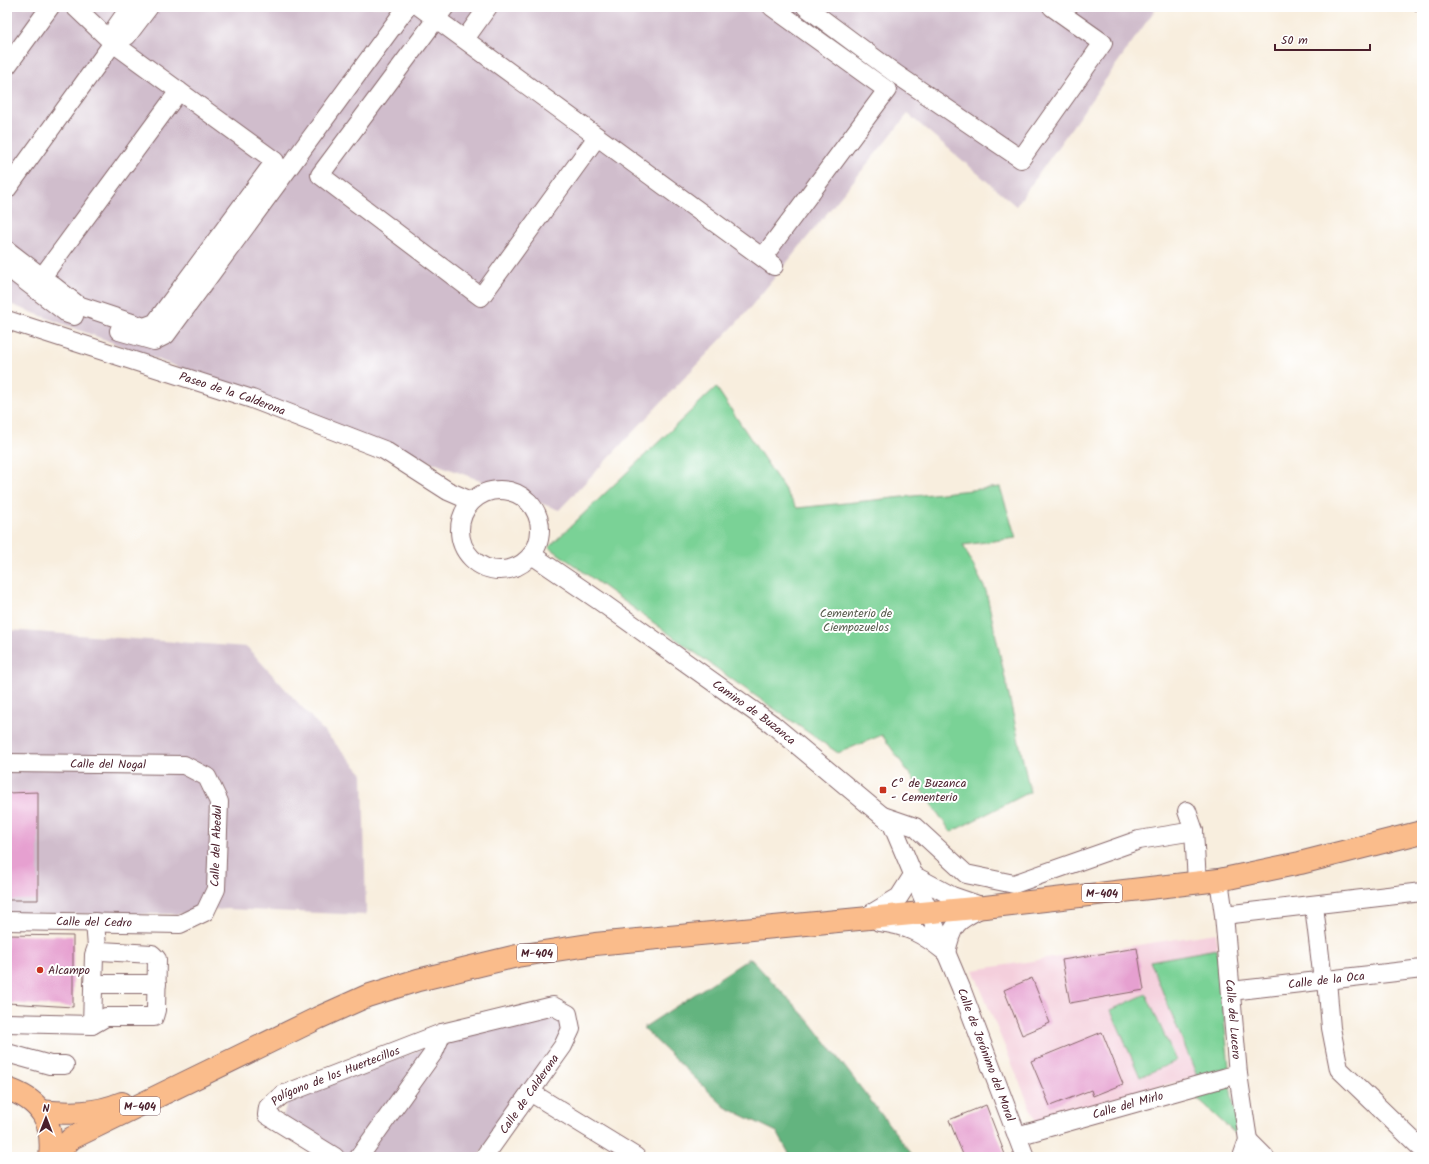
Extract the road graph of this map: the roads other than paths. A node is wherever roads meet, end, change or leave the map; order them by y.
1 (50, 7) edge
2 (75, 7) edge
3 (130, 7) edge
4 (149, 7) edge
5 (392, 7) edge
6 (407, 7) edge
7 (420, 7) edge
8 (488, 7) edge
9 (772, 7) edge
10 (806, 7) edge
11 (1052, 7) edge
12 (440, 13) edge
13 (465, 39) junction
14 (113, 43) junction
15 (7, 66) edge
16 (179, 91) junction
17 (597, 137) junction
18 (275, 161) junction
19 (7, 189) edge
20 (7, 250) edge
21 (7, 267) edge
22 (42, 277) junction
23 (7, 320) edge
24 (468, 506) junction
25 (532, 555) junction
26 (7, 763) edge
27 (206, 777) joint
28 (1187, 810) dead end
29 (883, 816) junction
30 (1194, 831) junction
31 (1422, 832) edge
32 (913, 875) junction
33 (1219, 880) junction
34 (1197, 882) junction
35 (1422, 892) edge
36 (1314, 906) junction
37 (984, 907) junction
38 (928, 912) junction
39 (1224, 915) junction
40 (862, 919) junction
41 (7, 920) edge
42 (95, 922) junction
43 (180, 924) joint
44 (98, 947) junction
45 (946, 953) junction
46 (1422, 969) edge
47 (1325, 980) junction
48 (93, 984) junction
49 (157, 984) junction
50 (1231, 991) junction
51 (7, 1023) edge
52 (92, 1025) junction
53 (571, 1029) joint
54 (442, 1033) junction
55 (7, 1053) edge
56 (231, 1060) junction
57 (65, 1065) dead end
58 (1238, 1074) junction
59 (7, 1088) edge
60 (530, 1092) junction
61 (41, 1111) junction
62 (1017, 1136) junction
63 (1422, 1148) edge
64 (1240, 1152) edge
65 (51, 1157) edge
66 (335, 1157) edge
67 (359, 1157) edge
68 (484, 1157) edge
69 (636, 1157) edge
70 (1025, 1157) edge
71 (1265, 1157) edge

1 - 15 street
2 - 14 street
3 - 14 street
4 - 14 street
5 - 18 street
6 - 21 street
7 - 12 street
8 - 13 street
9 - 17 street
10 - 11 street
12 - 13 street
12 - 17 street
13 - 17 street
14 - 16 street
14 - 19 street
16 - 18 street
16 - 22 street
18 - 22 street
20 - 22 street
23 - 24 street, Paseo de la Calderona
24 - 25 street
24 - 25 street
25 - 29 street, Camino de Buzanca
26 - 27 street, Calle del Nogal
27 - 43 street, Calle del Abedul
28 - 30 street
29 - 30 street
29 - 32 street, Camino de Buzanca
30 - 34 street
31 - 33 main road, M-404
32 - 37 street
32 - 38 street, Camino de Buzanca
32 - 40 street
33 - 34 main road, M-404
33 - 39 street, Calle del Lucero
34 - 37 main road, M-404
35 - 36 street
36 - 39 street
36 - 47 street
37 - 38 main road, M-404
37 - 45 street
38 - 40 main road, M-404
38 - 45 street, Calle de Jerónimo del Moral
39 - 50 street, Calle del Lucero
40 - 45 street, Calle de Jerónimo del Moral
40 - 56 main road, M-404
41 - 42 street, Calle del Cedro
42 - 43 street, Calle del Cedro
42 - 44 street
44 - 48 street
44 - 49 street
45 - 62 street, Calle de Jerónimo del Moral
46 - 47 street, Calle de la Oca
47 - 50 street, Calle de la Oca
47 - 63 street
48 - 49 street
48 - 52 street
49 - 52 street
50 - 58 street, Calle del Lucero
51 - 52 street
53 - 54 street, Polígono de los Huertecillos
53 - 60 street, Calle de Calderona
54 - 66 street, Polígono de los Huertecillos
54 - 67 street
55 - 57 street
56 - 61 main road, M-404
56 - 65 main road, M-404
58 - 62 street, Calle del Mirlo
58 - 64 street, Calle del Lucero
59 - 61 main road, M-404
60 - 68 street, Calle de Calderona
60 - 69 street
61 - 65 main road, M-404
62 - 70 street, Calle de Jerónimo del Moral
64 - 71 street

